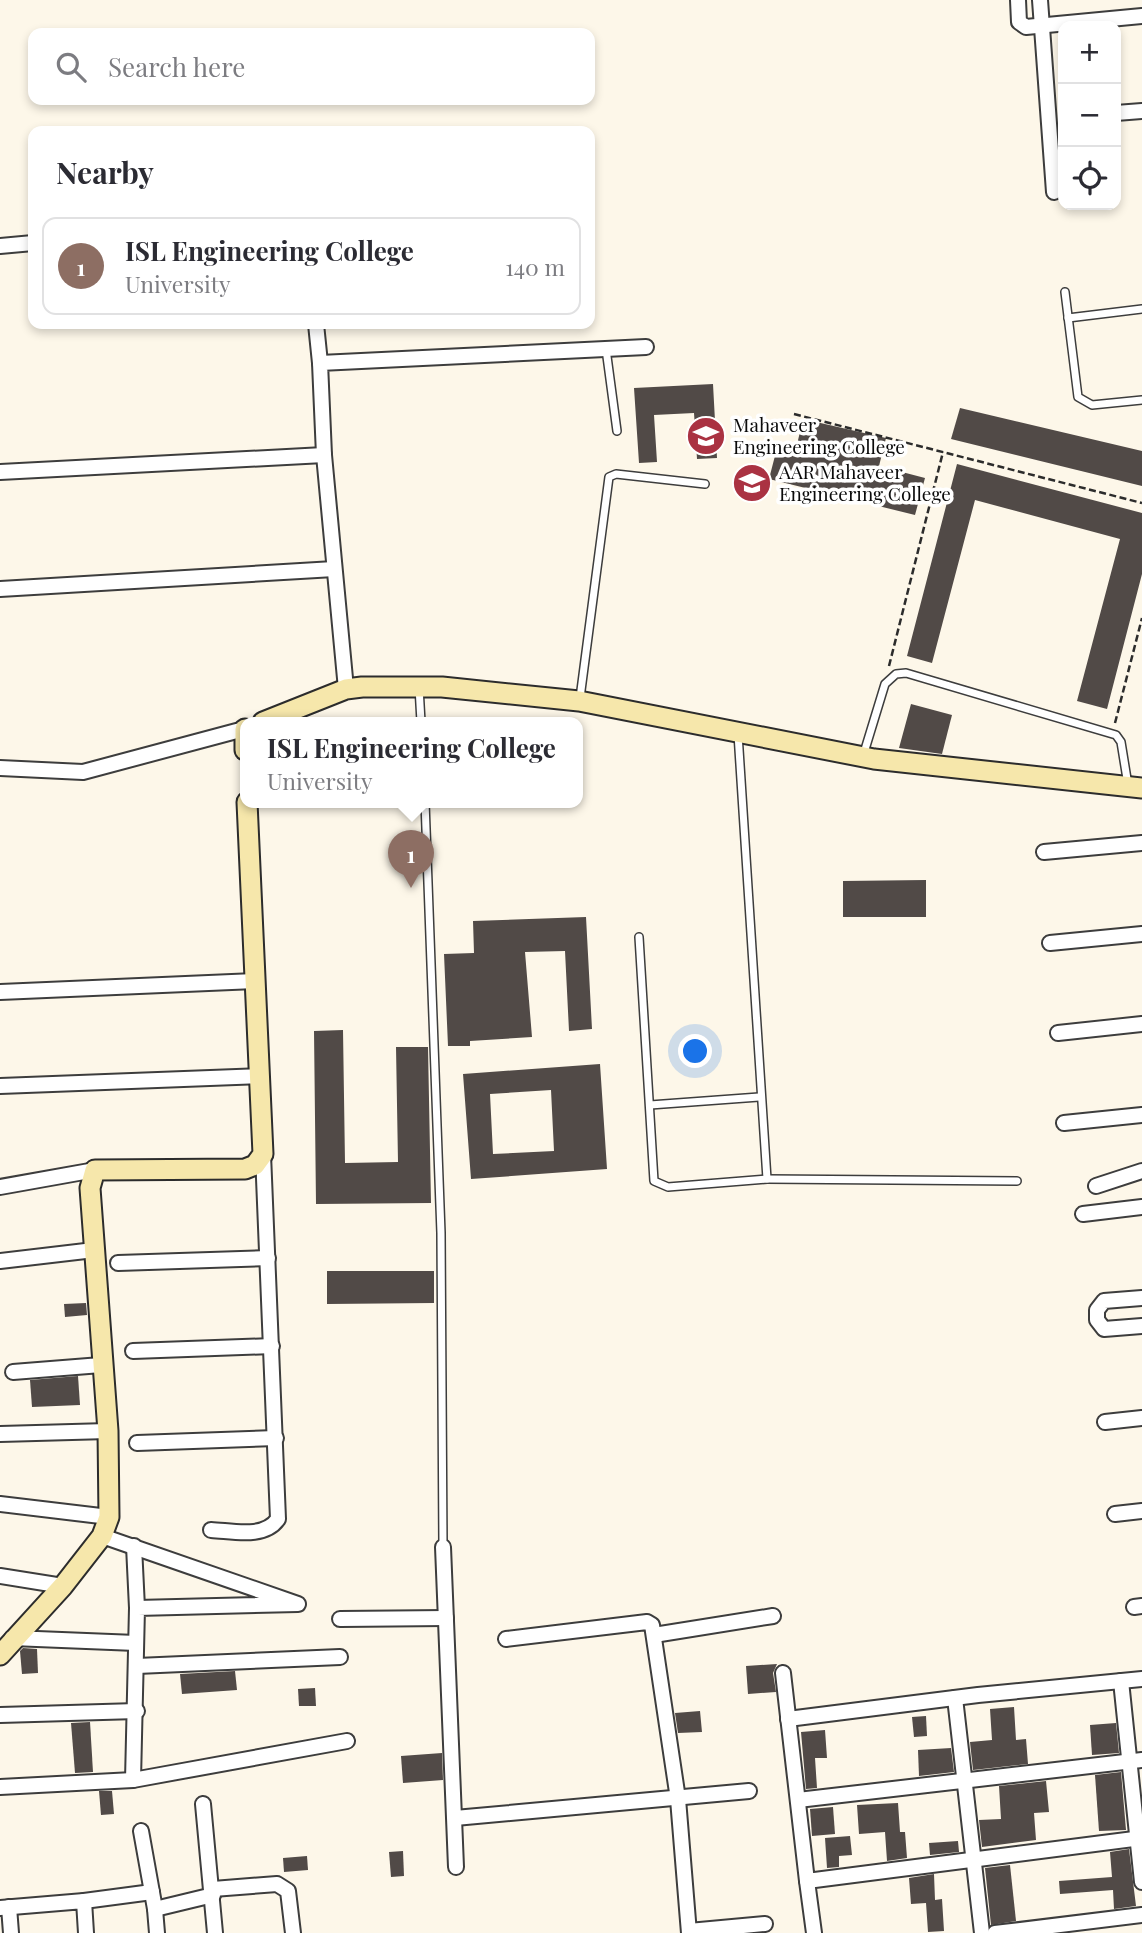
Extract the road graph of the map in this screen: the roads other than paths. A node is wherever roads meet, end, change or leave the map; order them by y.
1 (1018, 0) edge
2 (1040, 0) edge
3 (1142, 16) edge
4 (1041, 26) junction
5 (1142, 111) edge
6 (1121, 113) edge
7 (1056, 119) edge
8 (1054, 192) dead end
9 (28, 243) edge
10 (0, 246) edge
11 (1065, 292) dead end
12 (1142, 309) edge
13 (1068, 318) junction
14 (317, 329) edge
15 (646, 346) dead end
16 (607, 349) junction
17 (320, 363) junction
18 (1142, 400) edge
19 (617, 430) dead end
20 (324, 455) junction
21 (0, 472) edge
22 (705, 484) dead end
23 (334, 569) junction
24 (0, 589) edge
25 (419, 687) junction
26 (346, 689) junction
27 (579, 701) junction
28 (276, 717) edge
29 (421, 717) edge
30 (240, 730) edge
31 (738, 733) junction
32 (863, 757) junction
33 (0, 768) edge
34 (1135, 787) edge
35 (247, 808) edge
36 (425, 808) edge
37 (1142, 843) edge
38 (1044, 852) dead end
39 (1142, 934) edge
40 (639, 937) dead end
41 (1050, 943) dead end
42 (255, 981) junction
43 (0, 992) edge
44 (1142, 1024) edge
45 (1058, 1033) dead end
46 (260, 1076) junction
47 (0, 1086) edge
48 (760, 1097) junction
49 (650, 1105) junction
50 (1142, 1115) edge
51 (1064, 1124) dead end
52 (263, 1154) junction
53 (95, 1170) junction
54 (1142, 1171) edge
55 (767, 1179) junction
56 (1017, 1181) dead end
57 (1096, 1186) dead end
58 (0, 1187) edge
59 (1142, 1207) edge
60 (1083, 1214) dead end
61 (94, 1250) junction
62 (268, 1258) junction
63 (0, 1261) edge
64 (118, 1262) dead end
65 (1142, 1298) edge
66 (1142, 1326) edge
67 (272, 1346) junction
68 (134, 1352) dead end
69 (101, 1365) junction
70 (13, 1372) dead end
71 (1142, 1418) edge
72 (1105, 1422) dead end
73 (108, 1431) junction
74 (0, 1434) edge
75 (276, 1438) junction
76 (138, 1443) dead end
77 (0, 1504) edge
78 (1142, 1511) edge
79 (1115, 1514) dead end
80 (109, 1517) junction
81 (211, 1530) dead end
82 (102, 1536) junction
83 (134, 1546) junction
84 (443, 1547) joint
85 (0, 1576) edge
86 (63, 1586) junction
87 (137, 1608) junction
88 (773, 1616) dead end
89 (446, 1618) junction
90 (340, 1619) dead end
91 (654, 1635) junction
92 (12, 1638) junction
93 (506, 1639) dead end
94 (135, 1643) junction
95 (0, 1655) edge
96 (340, 1657) dead end
97 (137, 1666) junction
98 (783, 1673) dead end
99 (1142, 1679) edge
100 (1121, 1681) junction
101 (956, 1698) junction
102 (137, 1710) junction
103 (0, 1715) edge
104 (788, 1719) junction
105 (347, 1741) dead end
106 (1135, 1761) edge
107 (133, 1780) junction
108 (964, 1783) junction
109 (0, 1787) edge
110 (749, 1791) dead end
111 (678, 1799) junction
112 (798, 1800) junction
113 (203, 1804) dead end
114 (455, 1818) junction
115 (141, 1831) dead end
116 (1140, 1838) edge
117 (973, 1861) junction
118 (456, 1867) dead end
119 (807, 1881) junction
120 (1142, 1882) edge
121 (152, 1892) junction
122 (213, 1892) junction
123 (84, 1901) junction
124 (4, 1908) edge
125 (155, 1909) junction
126 (1142, 1915) edge
127 (765, 1924) dead end
128 (689, 1932) edge
129 (11, 1933) edge
130 (86, 1933) edge
131 (157, 1933) edge
132 (215, 1933) edge
133 (293, 1933) edge
134 (814, 1933) edge
135 (982, 1933) edge
136 (995, 1933) edge

1 - 4 street
2 - 4 street
3 - 4 street
4 - 7 street
5 - 6 street
7 - 8 street
9 - 10 street
11 - 13 lane
12 - 13 lane
13 - 18 lane
14 - 17 street
15 - 16 street
16 - 17 street
16 - 19 lane
17 - 20 street
20 - 21 street
20 - 23 street
22 - 27 lane
23 - 24 street
23 - 26 street
25 - 26 street
25 - 27 street
25 - 29 lane
26 - 28 street
27 - 31 street
30 - 33 street
31 - 32 street
31 - 48 lane
32 - 34 street
32 - 34 lane
35 - 42 street
36 - 84 lane
37 - 38 street
39 - 41 street
40 - 49 lane
42 - 43 street
42 - 46 street
44 - 45 street
46 - 47 street
46 - 52 street
48 - 49 lane
48 - 55 lane
49 - 55 lane
50 - 51 street
52 - 53 street
52 - 62 street
53 - 58 street
53 - 61 street
54 - 57 street
55 - 56 lane
59 - 60 street
61 - 63 street
61 - 69 street
62 - 64 street
62 - 67 street
65 - 66 street
67 - 68 street
67 - 75 street
69 - 70 street
69 - 73 street
71 - 72 street
73 - 74 street
73 - 80 street
75 - 76 street
75 - 81 street
77 - 80 street
78 - 79 street
80 - 82 street
82 - 83 street
82 - 86 street
83 - 87 street
83 - 87 street
84 - 89 street
85 - 86 street
86 - 92 street
87 - 94 street
88 - 91 street
89 - 90 street
89 - 114 street
91 - 93 street
91 - 111 street
92 - 94 street
92 - 95 street
94 - 97 street
96 - 97 street
97 - 102 street
98 - 104 street
99 - 100 street
100 - 101 street
100 - 106 street
101 - 104 street
101 - 108 street
102 - 103 street
102 - 107 street
104 - 112 street
105 - 107 street
106 - 108 street
106 - 116 street
107 - 109 street
108 - 112 street
108 - 117 street
110 - 111 street
111 - 114 street
111 - 128 street
112 - 119 street
113 - 122 street
114 - 118 street
115 - 121 street
116 - 117 street
116 - 120 street
117 - 119 street
117 - 135 street
119 - 134 street
121 - 123 street
121 - 125 street
122 - 125 street
122 - 132 street
122 - 133 street
123 - 124 street
123 - 130 street
124 - 129 street
125 - 131 street
126 - 136 street
127 - 128 street

